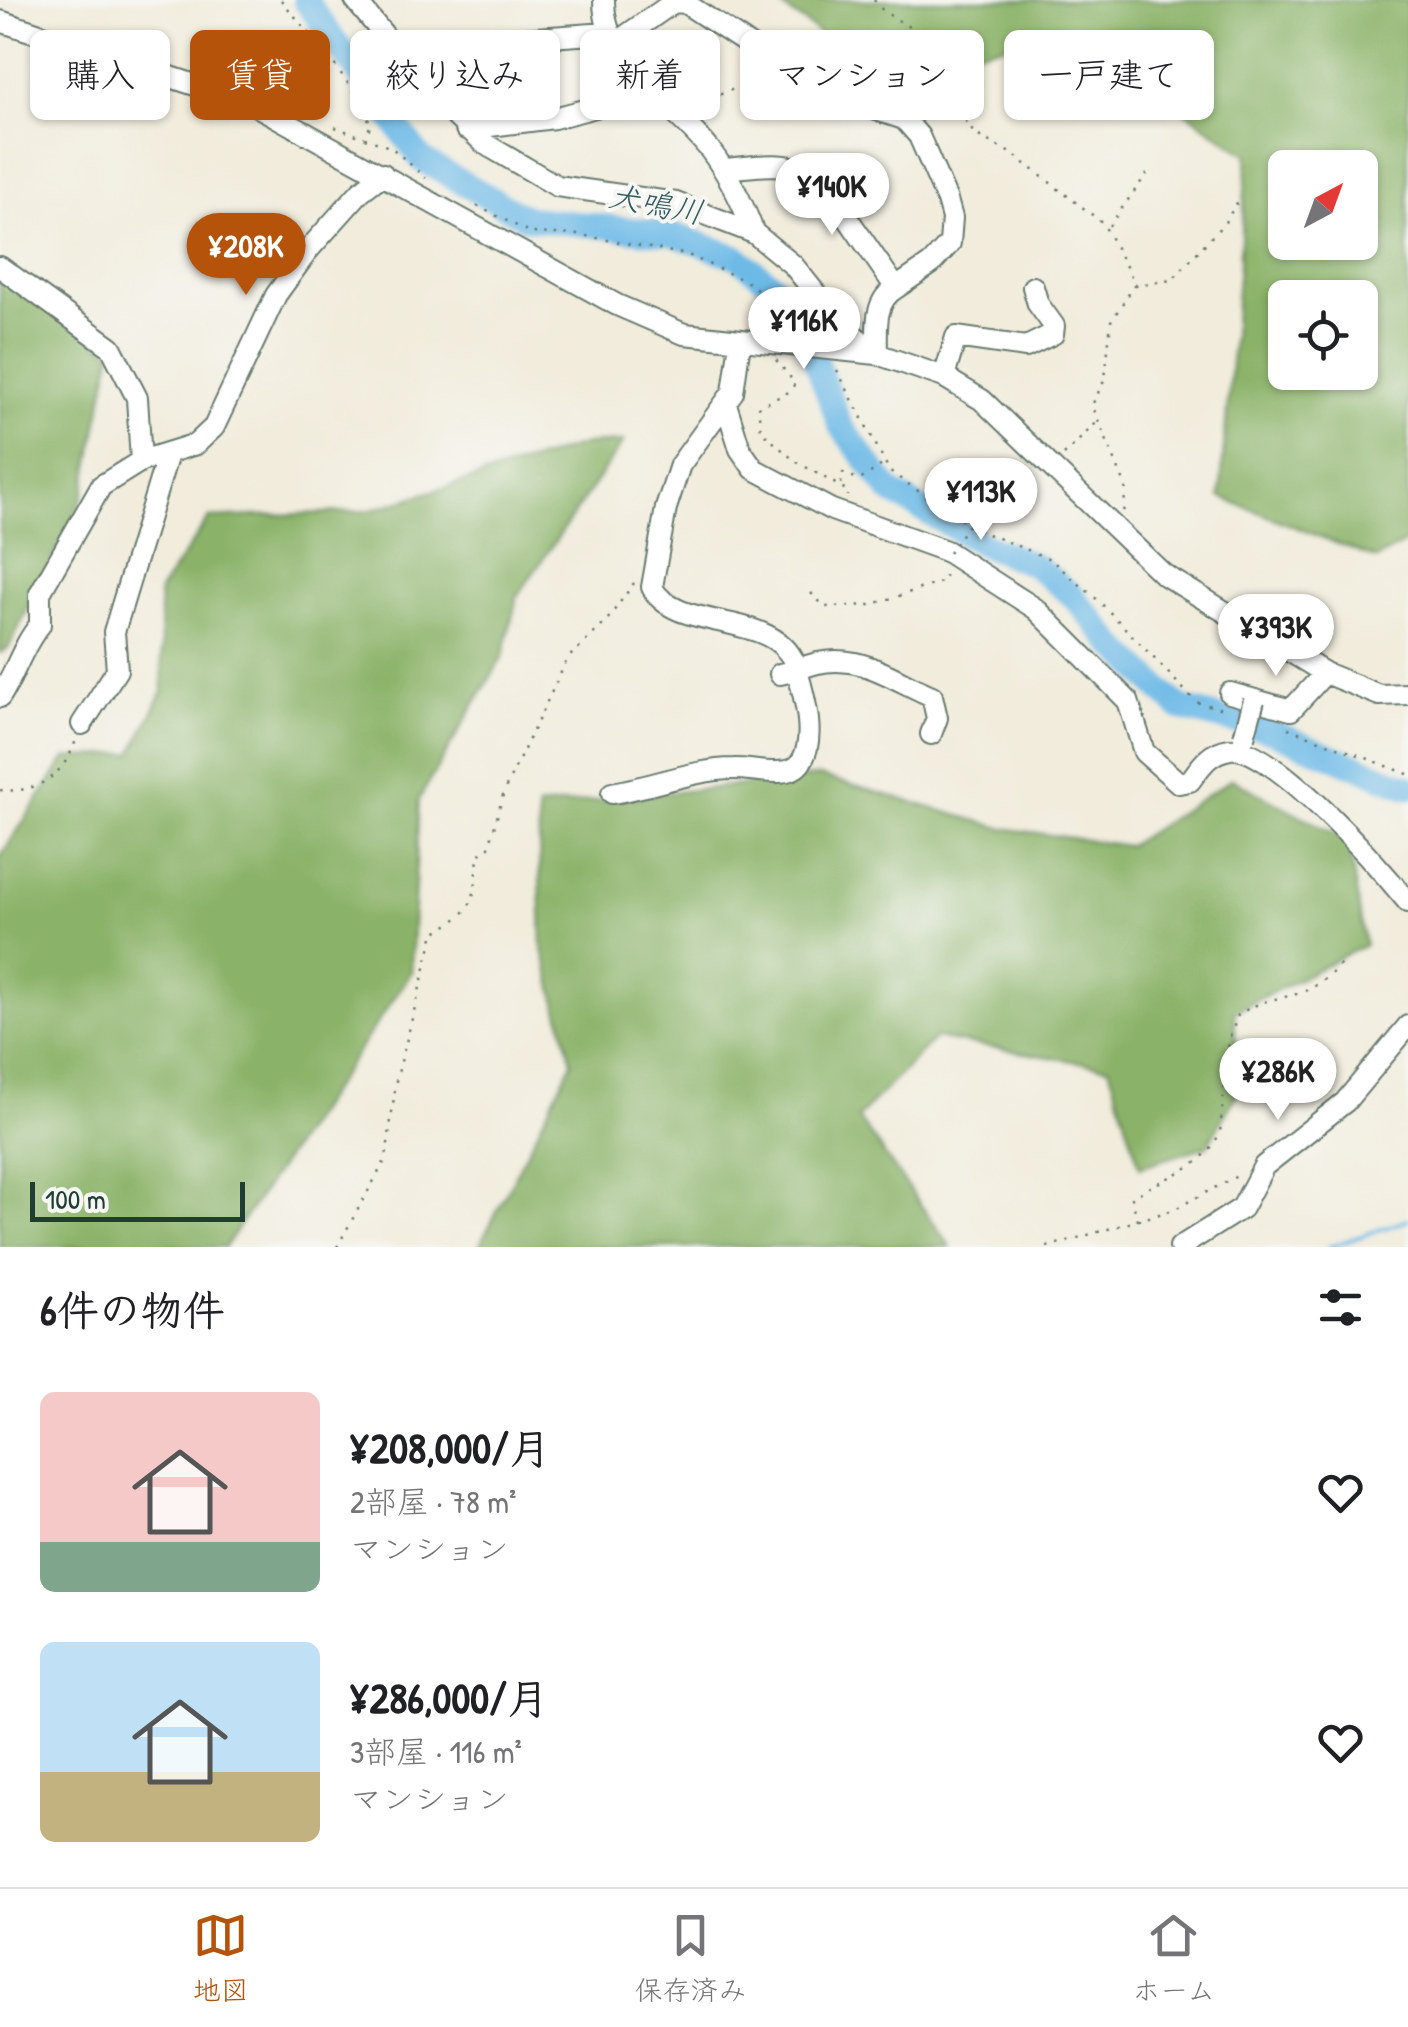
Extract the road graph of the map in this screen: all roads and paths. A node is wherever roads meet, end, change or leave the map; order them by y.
1 (281, 0) edge
2 (355, 0) edge
3 (604, 0) edge
4 (874, 0) edge
5 (0, 21) edge
6 (379, 30) edge
7 (609, 30) edge
8 (626, 30) edge
9 (740, 36) edge
10 (580, 111) edge
11 (458, 120) edge
12 (681, 120) edge
13 (905, 120) edge
14 (466, 129) junction
15 (316, 138) junction
16 (363, 138) junction
17 (724, 169) junction
18 (383, 174) junction
19 (1147, 174) dead end
20 (435, 186) dead end
21 (1240, 198) dead end
22 (467, 202) dead end
23 (1108, 228) junction
24 (754, 234) junction
25 (0, 267) edge
26 (1134, 286) junction
27 (1032, 287) dead end
28 (896, 288) junction
29 (778, 334) junction
30 (740, 342) junction
31 (878, 354) junction
32 (837, 360) junction
33 (944, 377) junction
34 (726, 404) junction
35 (1097, 422) junction
36 (167, 456) junction
37 (141, 461) junction
38 (883, 464) junction
39 (1052, 469) junction
40 (842, 488) junction
41 (980, 508) dead end
42 (849, 514) junction
43 (1113, 530) junction
44 (949, 552) junction
45 (636, 576) dead end
46 (811, 593) dead end
47 (789, 672) junction
48 (1325, 673) junction
49 (1408, 694) edge
50 (0, 698) edge
51 (1254, 700) junction
52 (1229, 702) joint
53 (82, 724) joint
54 (1288, 728) dead end
55 (931, 734) dead end
56 (1244, 737) junction
57 (1223, 751) junction
58 (1282, 773) junction
59 (1408, 774) edge
60 (0, 790) edge
61 (612, 794) dead end
62 (1408, 902) edge
63 (1346, 958) dead end
64 (1408, 1026) edge
65 (1257, 1179) junction
66 (1137, 1220) junction
67 (338, 1247) edge
68 (1047, 1247) edge
69 (1180, 1247) edge

1 - 16 path
2 - 6 street
3 - 7 street
4 - 23 path
5 - 15 street
8 - 9 street
10 - 14 street
11 - 14 street
12 - 17 street
13 - 28 street
14 - 24 street
15 - 16 path
15 - 18 street
16 - 20 path
17 - 24 street
17 - 28 street
18 - 30 street
18 - 36 street
19 - 23 path
21 - 26 path
22 - 29 path
23 - 26 path
24 - 31 street
25 - 37 street
26 - 35 path
27 - 33 street
28 - 31 street
29 - 30 street
29 - 32 street
29 - 40 path
30 - 34 street
31 - 32 street
31 - 33 street
32 - 38 path
33 - 39 street
34 - 42 street
34 - 47 street
35 - 39 path
35 - 43 path
36 - 37 street
36 - 53 street
37 - 50 street
38 - 40 path
38 - 52 path
39 - 43 street
40 - 42 path
41 - 44 path, bridge
42 - 44 street
43 - 48 street
44 - 46 path
44 - 57 street
45 - 67 path
47 - 55 street
47 - 61 street
48 - 49 street
48 - 51 street
51 - 52 street
51 - 56 street, bridge
53 - 60 path
54 - 59 path
56 - 57 street
56 - 58 street
57 - 58 street
58 - 62 street
63 - 66 path
64 - 65 street
65 - 66 path
65 - 69 street
66 - 68 path

